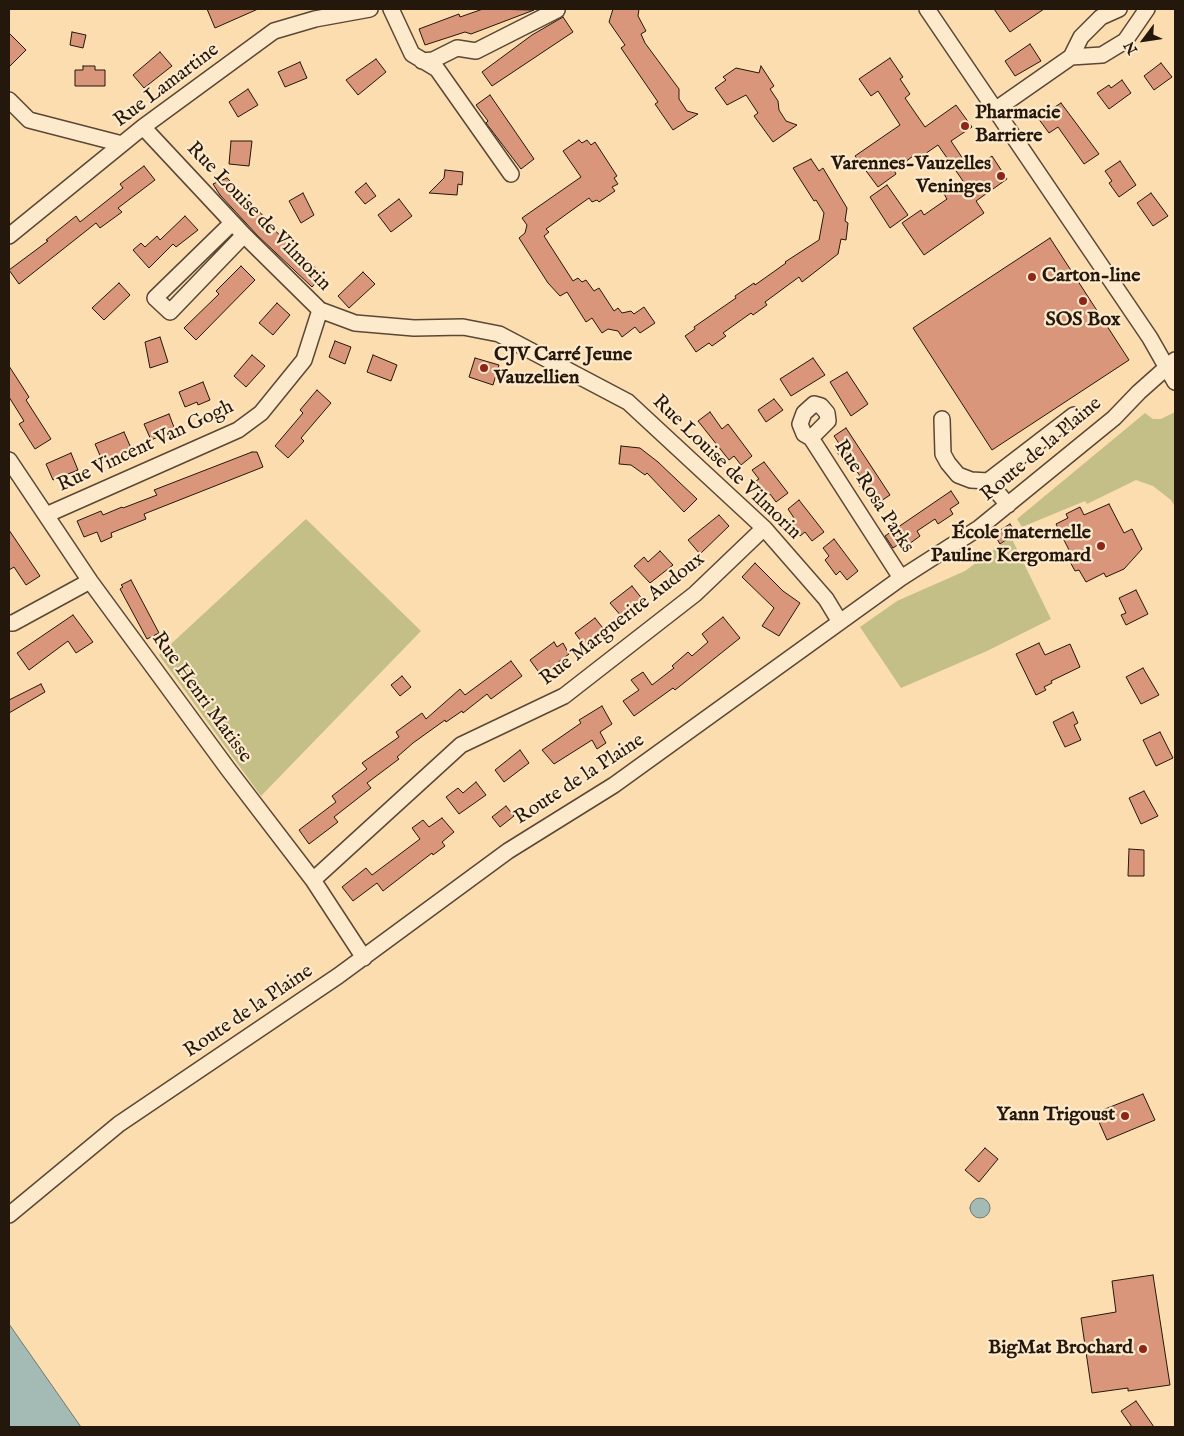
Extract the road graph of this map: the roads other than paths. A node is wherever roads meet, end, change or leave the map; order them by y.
1 (370, 9) edge
2 (391, 9) edge
3 (927, 9) edge
4 (1119, 9) edge
5 (1147, 9) edge
6 (557, 10) edge
7 (312, 14) edge
8 (1071, 58) junction
9 (422, 61) junction
10 (9, 100) edge
11 (995, 110) junction
12 (143, 127) junction
13 (122, 144) junction
14 (511, 174) dead end
15 (232, 223) junction
16 (244, 235) junction
17 (9, 236) edge
18 (320, 310) junction
19 (1171, 364) edge
20 (1175, 382) edge
21 (1074, 415) dead end
22 (942, 419) dead end
23 (811, 438) dead end
24 (9, 460) edge
25 (988, 481) junction
26 (1008, 505) junction
27 (46, 515) junction
28 (764, 528) junction
29 (901, 578) junction
30 (90, 581) junction
31 (840, 622) junction
32 (9, 623) edge
33 (313, 880) junction
34 (364, 958) junction
35 (9, 1215) edge

1 - 7 street, Rue Lamartine
2 - 9 street
3 - 11 street
4 - 8 street
5 - 8 street
6 - 9 street
7 - 12 street, Rue Lamartine
8 - 11 street
9 - 14 street
10 - 13 street
11 - 19 street
12 - 13 street, Rue Lamartine
12 - 15 street, Rue Louise de Vilmorin
13 - 17 street, Rue Lamartine
15 - 16 street, Rue Louise de Vilmorin
15 - 16 street
16 - 18 street, Rue Louise de Vilmorin
18 - 27 street, Rue Vincent Van Gogh
18 - 28 street, Rue Louise de Vilmorin
19 - 20 street
19 - 26 street, Route de la Plaine
21 - 25 street
22 - 25 street
23 - 29 street, Rue Rosa Parks
24 - 27 street, Rue Henri Matisse
25 - 26 street
26 - 29 street, Route de la Plaine
27 - 30 street, Rue Henri Matisse
28 - 31 street, Rue Louise de Vilmorin
28 - 33 street, Rue Marguerite Audoux
29 - 31 street, Route de la Plaine
30 - 32 street
30 - 33 street, Rue Henri Matisse
31 - 34 street, Route de la Plaine
33 - 34 street, Rue Henri Matisse
34 - 35 street, Route de la Plaine

